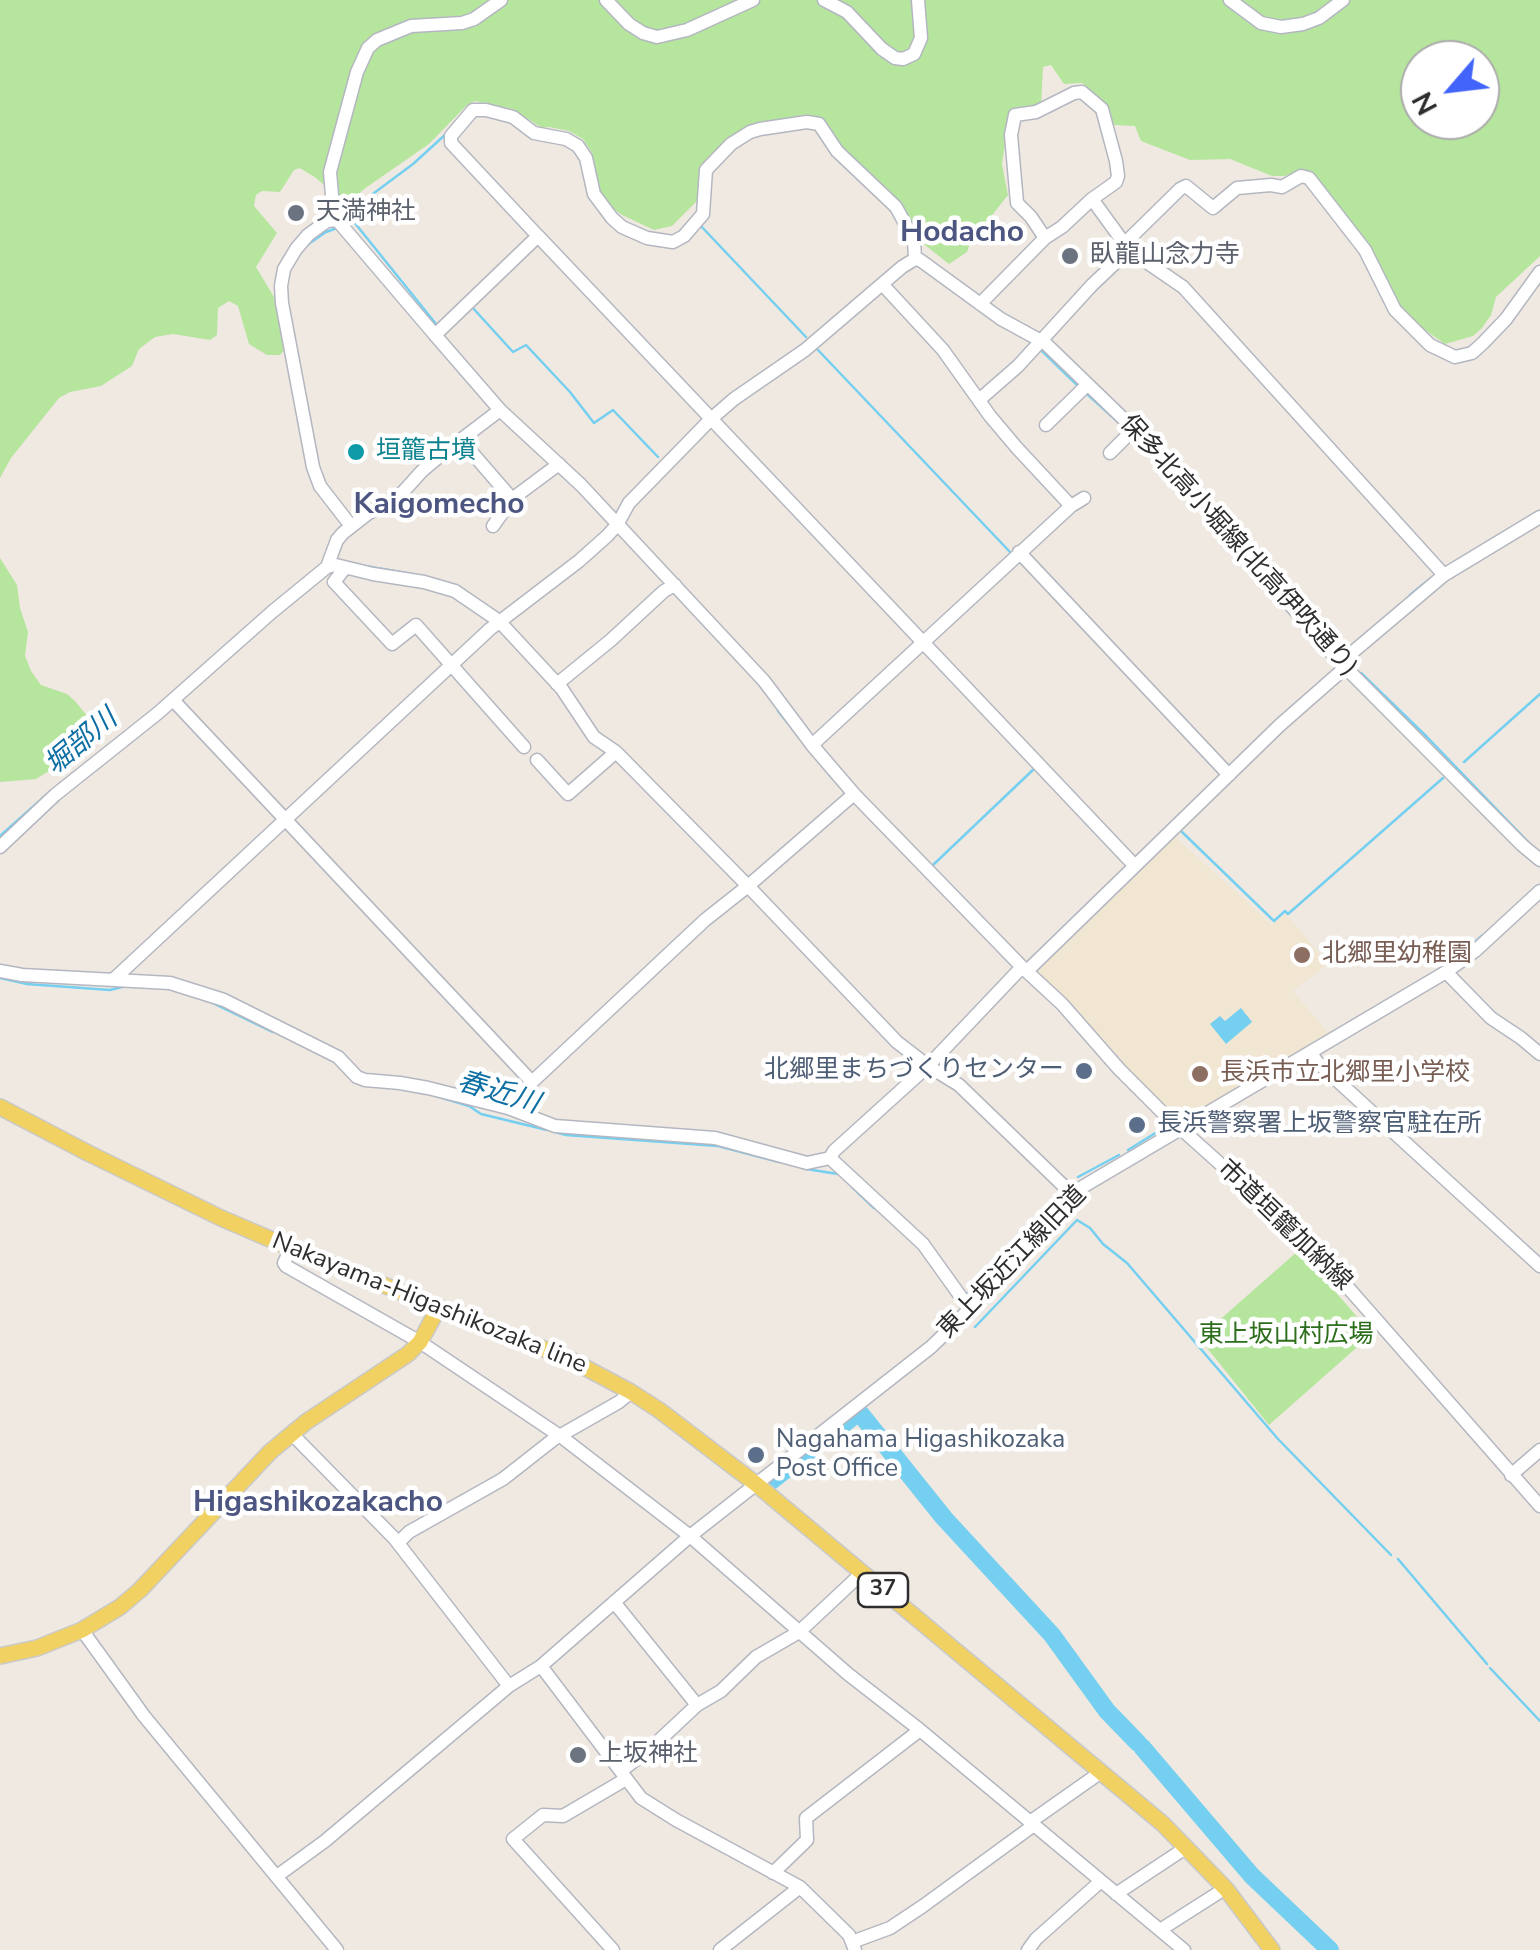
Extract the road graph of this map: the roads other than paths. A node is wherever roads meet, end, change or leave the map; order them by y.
1 (501, 0) edge
2 (606, 0) edge
3 (754, 0) edge
4 (824, 0) edge
5 (918, 0) edge
6 (1230, 0) edge
7 (1343, 0) edge
8 (1092, 199) junction
9 (334, 219) junction
10 (538, 236) junction
11 (1046, 238) junction
12 (1126, 247) junction
13 (915, 256) junction
14 (1540, 272) edge
15 (882, 285) junction
16 (1535, 291) edge
17 (983, 301) junction
18 (435, 335) junction
19 (1042, 341) junction
20 (1084, 389) junction
21 (979, 400) junction
22 (500, 410) junction
23 (708, 416) junction
24 (1046, 425) dead end
25 (1134, 429) junction
26 (460, 440) junction
27 (1110, 453) dead end
28 (559, 464) junction
29 (1084, 498) dead end
30 (512, 499) junction
31 (1071, 506) junction
32 (1540, 517) edge
33 (616, 525) junction
34 (351, 526) junction
35 (493, 526) dead end
36 (1019, 552) junction
37 (327, 567) junction
38 (345, 568) junction
39 (1444, 575) junction
40 (673, 586) junction
41 (499, 621) junction
42 (924, 643) junction
43 (452, 665) junction
44 (1344, 665) junction
45 (557, 684) junction
46 (173, 700) junction
47 (812, 745) junction
48 (524, 746) dead end
49 (616, 752) junction
50 (537, 760) dead end
51 (1229, 775) junction
52 (854, 794) junction
53 (285, 820) junction
54 (0, 847) edge
55 (1540, 860) edge
56 (1135, 866) junction
57 (748, 886) junction
58 (1540, 891) edge
59 (1025, 970) junction
60 (0, 971) edge
61 (1446, 972) junction
62 (113, 980) junction
63 (1311, 1053) junction
64 (1540, 1054) edge
65 (928, 1066) junction
66 (532, 1082) junction
67 (0, 1107) edge
68 (508, 1108) junction
69 (0, 1117) edge
70 (1182, 1130) junction
71 (830, 1158) junction
72 (1072, 1195) junction
73 (289, 1253) junction
74 (1537, 1256) edge
75 (970, 1306) junction
76 (437, 1311) junction
77 (420, 1342) junction
78 (628, 1395) junction
79 (292, 1434) junction
80 (560, 1436) junction
81 (1540, 1450) edge
82 (1511, 1475) junction
83 (752, 1487) junction
84 (1540, 1506) edge
85 (690, 1536) junction
86 (398, 1543) junction
87 (859, 1576) junction
88 (614, 1602) junction
89 (82, 1630) junction
90 (799, 1632) junction
91 (0, 1656) edge
92 (541, 1666) junction
93 (509, 1686) junction
94 (696, 1705) junction
95 (920, 1730) junction
96 (623, 1775) junction
97 (1094, 1777) junction
98 (1032, 1824) junction
99 (1183, 1849) junction
100 (773, 1872) junction
101 (277, 1876) junction
102 (1101, 1881) junction
103 (800, 1887) junction
104 (1218, 1893) junction
105 (1116, 1894) junction
106 (1160, 1930) junction
107 (853, 1946) edge
108 (336, 1950) edge
109 (613, 1950) edge
110 (720, 1950) edge
111 (1028, 1950) edge
112 (1184, 1950) edge
113 (1262, 1950) edge
114 (1272, 1950) edge

1 - 9 street
2 - 3 street
4 - 5 street
6 - 7 street
8 - 11 street
8 - 11 street
8 - 12 street
9 - 18 street, 市道垣籠加納線
9 - 34 street
10 - 13 street
10 - 18 street
10 - 23 street
11 - 17 street
12 - 16 street
12 - 19 street
12 - 39 street
13 - 15 street
13 - 17 street, 保多北高小堀線(北高伊吹通り)
14 - 16 street
15 - 21 street
15 - 23 street
17 - 19 street, 保多北高小堀線(北高伊吹通り)
18 - 22 street, 市道垣籠加納線
19 - 20 street, 保多北高小堀線(北高伊吹通り)
19 - 21 street
20 - 24 street
20 - 25 street, 保多北高小堀線(北高伊吹通り)
21 - 31 street
22 - 26 street
22 - 28 street, 市道垣籠加納線
23 - 33 street
23 - 42 street
25 - 27 street
25 - 44 street, 保多北高小堀線(北高伊吹通り)
26 - 30 street
26 - 34 street
28 - 30 street
28 - 33 street, 市道垣籠加納線
29 - 31 street
30 - 35 street
31 - 36 street
32 - 39 street
33 - 40 street, 市道垣籠加納線
33 - 41 street
34 - 37 street
36 - 42 street
36 - 51 street
37 - 38 street
37 - 46 street
38 - 41 street
38 - 43 street
39 - 44 street
40 - 45 street
40 - 47 street, 市道垣籠加納線
41 - 43 street
41 - 45 street
42 - 47 street
42 - 56 street
43 - 48 street
43 - 53 street
44 - 51 street
44 - 55 street, 保多北高小堀線(北高伊吹通り)
45 - 49 street
46 - 53 street
46 - 54 street
47 - 52 street, 市道垣籠加納線
49 - 50 street
49 - 57 street
51 - 56 street
52 - 57 street
52 - 59 street, 市道垣籠加納線
53 - 62 street
53 - 66 street
56 - 59 street
57 - 65 street
57 - 66 street
58 - 61 street, 東上坂近江線旧道
59 - 65 street
59 - 70 street, 市道垣籠加納線
60 - 62 street
61 - 63 street, 東上坂近江線旧道
61 - 64 street
62 - 68 street
63 - 70 street, 東上坂近江線旧道
63 - 74 street
65 - 71 street
65 - 72 street
66 - 68 street
67 - 73 main road, Nakayama-Higashikozaka line / 37
68 - 71 street
69 - 73 main road, Nakayama-Higashikozaka line / 37
70 - 72 street, 東上坂近江線旧道
70 - 82 street, 市道垣籠加納線
71 - 75 street
72 - 75 street, 東上坂近江線旧道
73 - 76 main road, Nakayama-Higashikozaka line / 37
73 - 77 street
75 - 83 street, 東上坂近江線旧道
76 - 77 main road
76 - 78 main road, Nakayama-Higashikozaka line / 37
77 - 79 main road
77 - 80 street
78 - 80 street
78 - 83 main road, Nakayama-Higashikozaka line / 37
79 - 86 street
79 - 89 main road
80 - 85 street
80 - 86 street
81 - 82 street
82 - 84 street, 市道垣籠加納線
83 - 85 street, 東上坂近江線旧道
83 - 87 main road, Nakayama-Higashikozaka line / 37
85 - 88 street, 東上坂近江線旧道
85 - 90 street
86 - 93 street
87 - 90 street
87 - 97 main road, Nakayama-Higashikozaka line / 37
87 - 99 main road, Nakayama-Higashikozaka line / 37
88 - 92 street, 東上坂近江線旧道
88 - 94 street
89 - 91 main road
89 - 101 street
90 - 94 street
90 - 95 street
92 - 93 street, 東上坂近江線旧道
92 - 96 street
93 - 101 street, 東上坂近江線旧道
94 - 96 street
95 - 98 street
95 - 100 street
96 - 100 street
96 - 109 street
97 - 98 street
97 - 99 main road, Nakayama-Higashikozaka line / 37
98 - 102 street
98 - 107 street
99 - 104 main road, Nakayama-Higashikozaka line / 37
99 - 105 street
99 - 114 main road, Nakayama-Higashikozaka line / 37
100 - 103 street
101 - 108 street
102 - 105 street
102 - 111 street
103 - 107 street
103 - 110 street
104 - 106 street
104 - 113 main road, Nakayama-Higashikozaka line / 37
105 - 106 street
106 - 112 street

